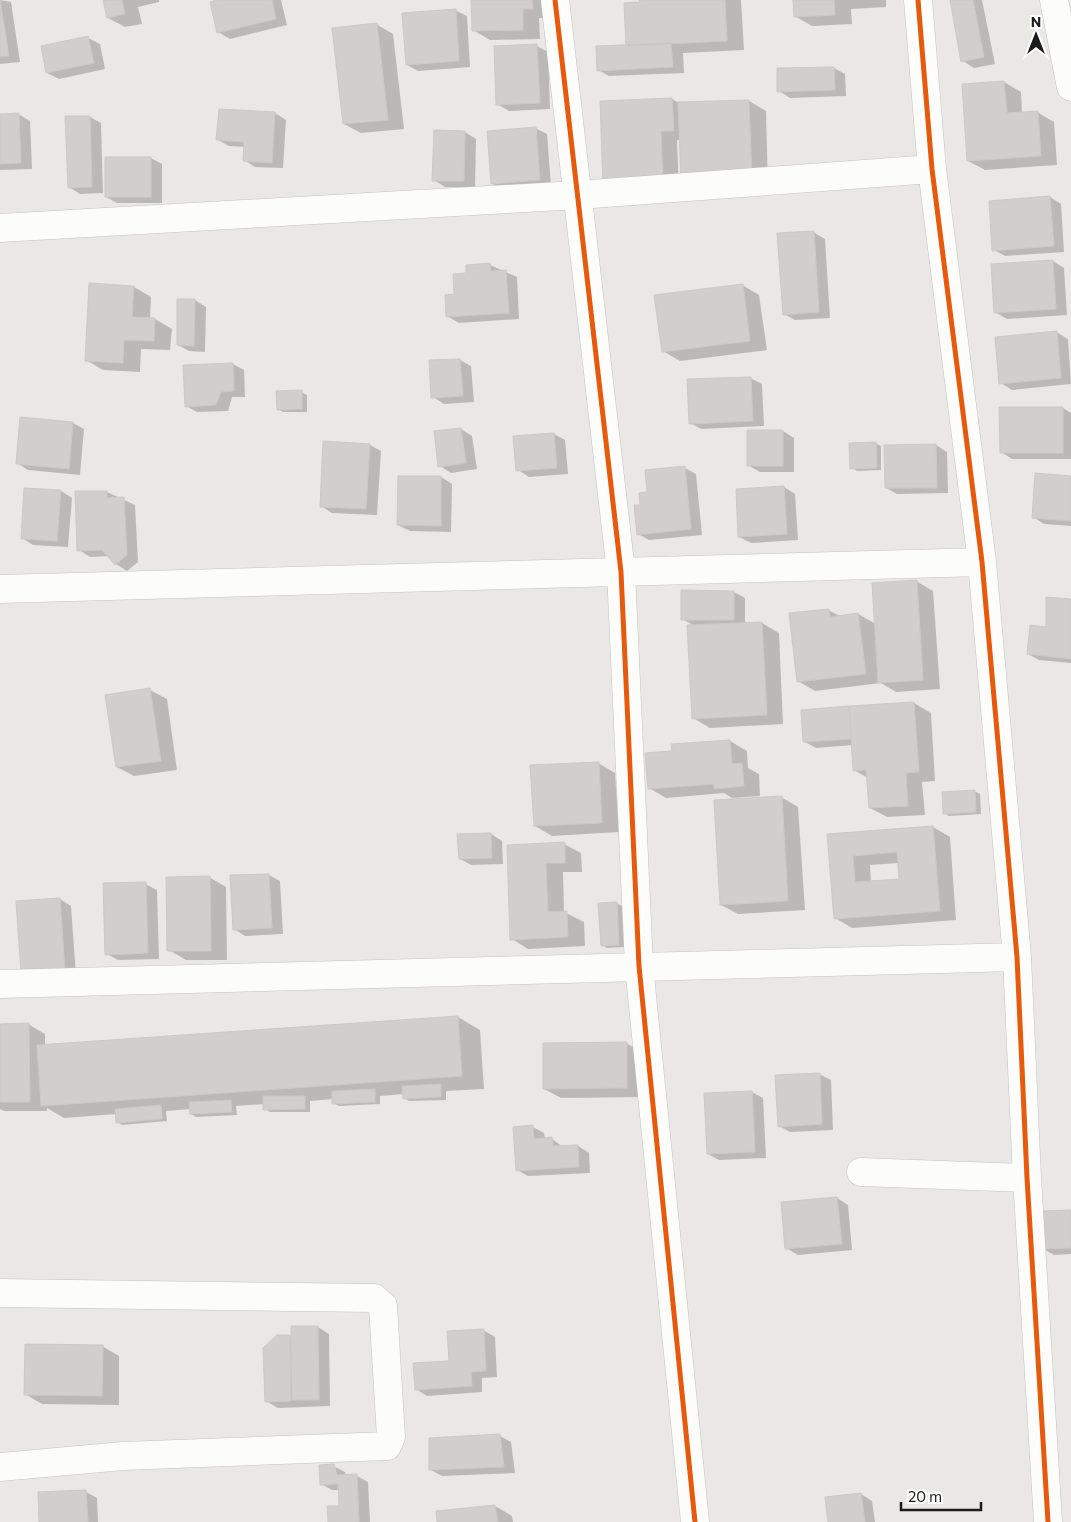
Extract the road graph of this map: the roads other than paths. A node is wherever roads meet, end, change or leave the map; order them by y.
1 (555, 0) edge
2 (918, 0) edge
3 (1054, 0) edge
4 (1071, 87) edge
5 (932, 169) junction
6 (578, 195) junction
7 (0, 228) edge
8 (982, 562) junction
9 (621, 572) junction
10 (0, 589) edge
11 (1017, 957) junction
12 (639, 966) junction
13 (0, 984) edge
14 (861, 1172) dead end
15 (1027, 1178) junction
16 (0, 1294) edge
17 (0, 1467) edge
18 (695, 1522) edge
19 (1048, 1522) edge

1 - 6 street
2 - 5 street
3 - 4 street
5 - 6 street
5 - 8 street
6 - 7 street
6 - 9 street
8 - 9 street
8 - 11 street
9 - 10 street
9 - 12 street
11 - 12 street
11 - 15 street
12 - 13 street
12 - 18 street
14 - 15 street
15 - 19 street
16 - 17 street

